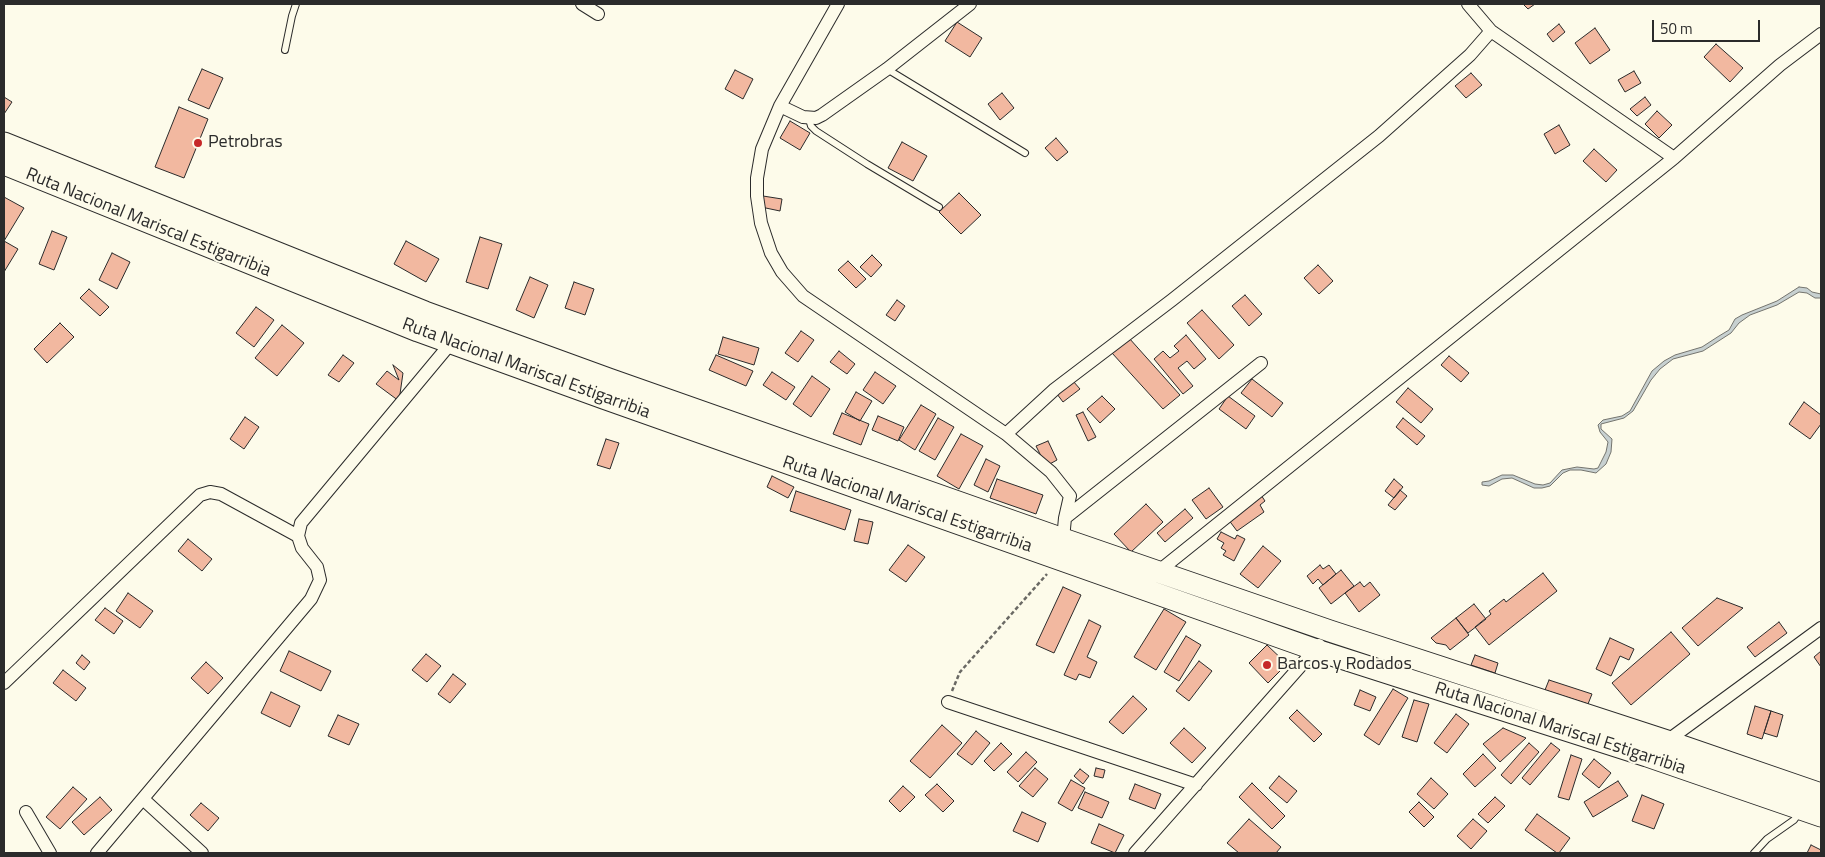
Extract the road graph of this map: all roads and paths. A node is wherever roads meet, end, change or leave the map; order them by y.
1 (296, 4) edge
2 (582, 4) edge
3 (838, 4) edge
4 (970, 4) edge
5 (1468, 4) edge
6 (598, 14) dead end
7 (1491, 31) junction
8 (1821, 34) edge
9 (284, 50) dead end
10 (887, 69) junction
11 (780, 106) junction
12 (809, 119) junction
13 (4, 143) edge
14 (1025, 153) dead end
15 (1674, 158) junction
16 (4, 164) edge
17 (939, 207) dead end
18 (451, 343) junction
19 (1261, 364) dead end
20 (1006, 434) junction
21 (1065, 518) junction
22 (298, 536) junction
23 (1061, 549) junction
24 (1159, 571) junction
25 (1821, 628) edge
26 (1330, 631) junction
27 (1316, 650) junction
28 (4, 683) edge
29 (948, 702) joint
30 (1667, 741) junction
31 (1196, 785) junction
32 (1821, 794) edge
33 (143, 799) junction
34 (26, 812) dead end
35 (1811, 813) edge
36 (50, 853) edge
37 (97, 853) edge
38 (202, 853) edge
39 (1136, 853) edge
40 (1754, 853) edge

1 - 9 lane
2 - 6 street
3 - 11 street
4 - 10 street
5 - 7 street
7 - 15 street
7 - 20 street
8 - 15 street
10 - 12 street
10 - 14 lane
11 - 12 street
11 - 20 street
12 - 17 lane
13 - 23 highway, Ruta Nacional Mariscal Estigarribia
15 - 24 street
16 - 18 highway, Ruta Nacional Mariscal Estigarribia
18 - 22 street
18 - 23 highway, Ruta Nacional Mariscal Estigarribia
19 - 21 street
20 - 21 street
21 - 23 street
22 - 28 street
22 - 33 street
23 - 24 highway, Ruta Nacional Mariscal Estigarribia
23 - 27 highway, Ruta Nacional Mariscal Estigarribia
23 - 29 path
24 - 26 highway, Ruta Nacional Mariscal Estigarribia
25 - 30 street
26 - 27 street
26 - 30 highway, Ruta Nacional Mariscal Estigarribia
27 - 31 street
27 - 35 highway, Ruta Nacional Mariscal Estigarribia
29 - 31 street
30 - 32 highway, Ruta Nacional Mariscal Estigarribia
31 - 39 street
33 - 37 street
33 - 38 street
34 - 36 street
35 - 40 lane

